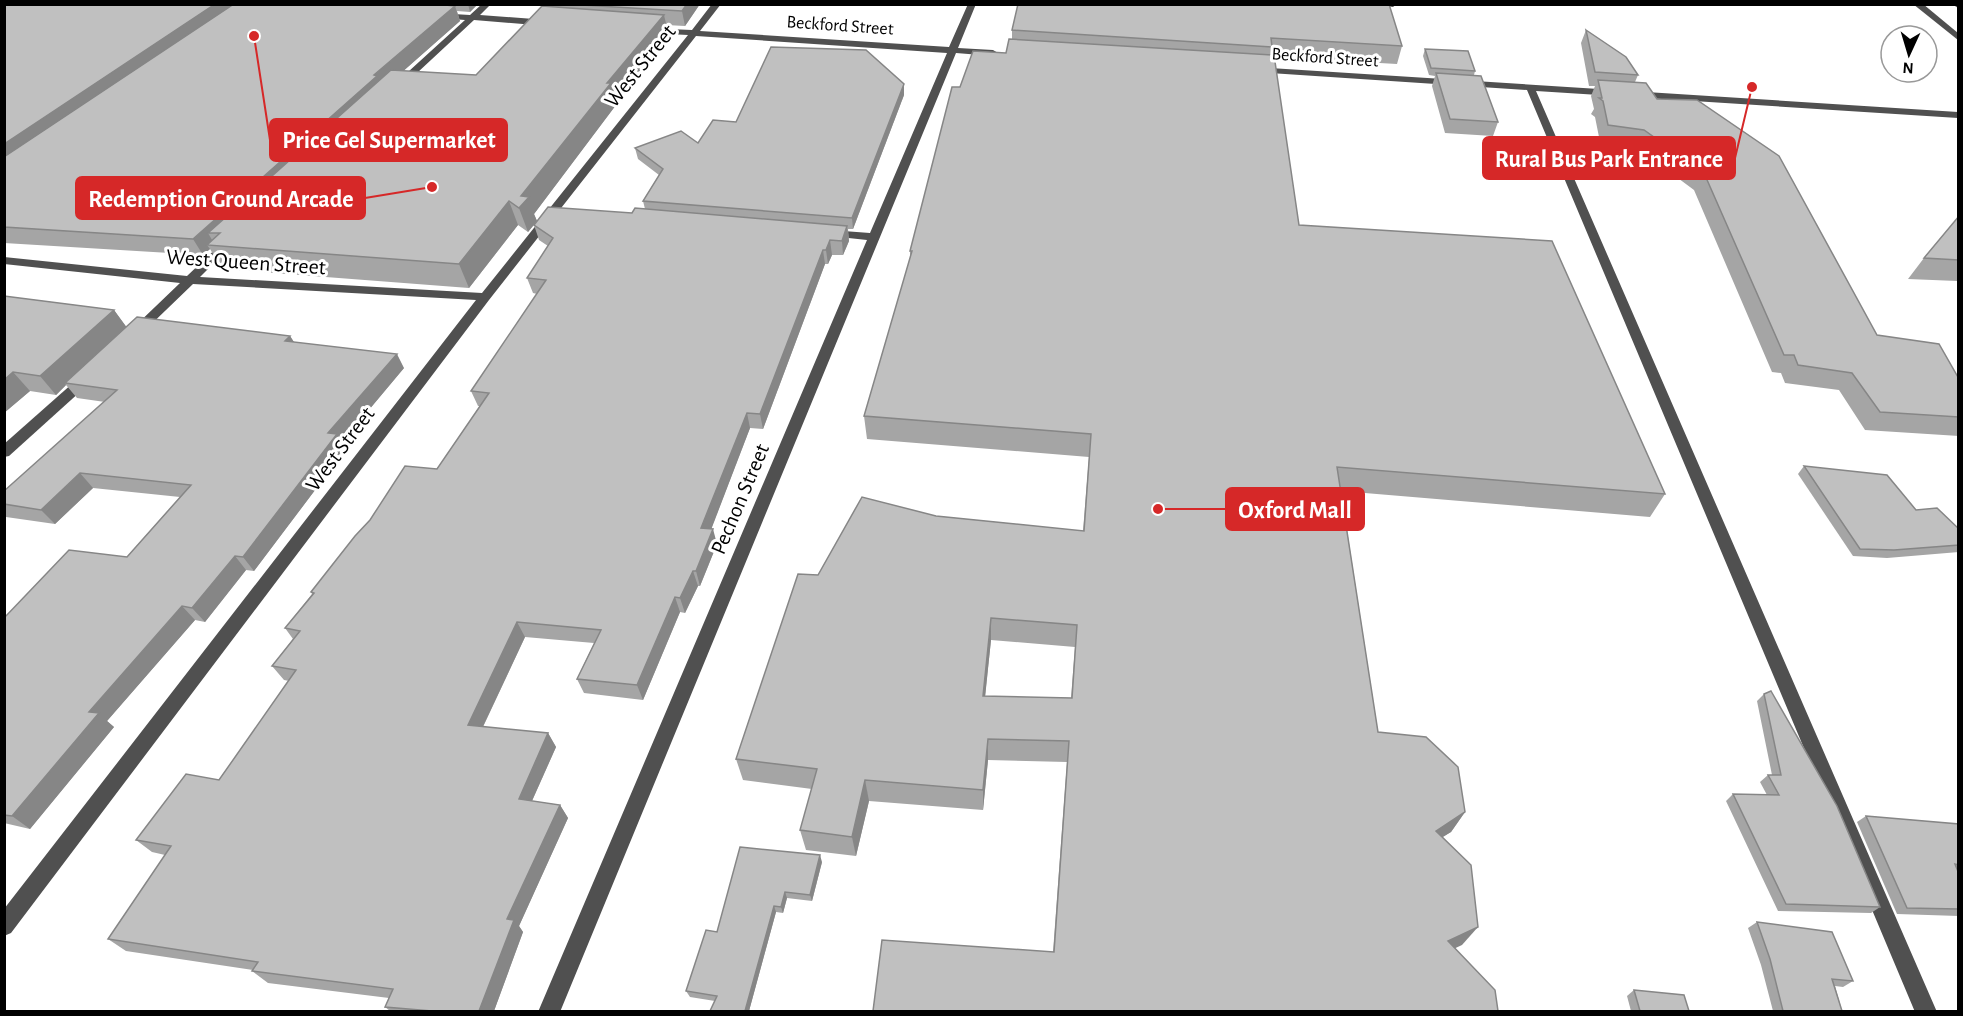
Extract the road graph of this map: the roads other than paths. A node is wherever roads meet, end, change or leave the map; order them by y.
1 (487, 4) edge
2 (717, 4) edge
3 (972, 4) edge
4 (1375, 4) edge
5 (1393, 4) edge
6 (1917, 4) edge
7 (424, 14) edge
8 (471, 18) junction
9 (554, 24) edge
10 (636, 29) edge
11 (695, 33) junction
12 (1959, 37) edge
13 (953, 50) junction
14 (1000, 53) edge
15 (1248, 69) edge
16 (1530, 87) junction
17 (394, 88) edge
18 (1959, 115) edge
19 (239, 232) edge
20 (815, 232) edge
21 (874, 237) junction
22 (4, 260) edge
23 (188, 280) junction
24 (485, 297) junction
25 (122, 346) edge
26 (97, 369) edge
27 (4, 452) edge
28 (4, 926) edge
29 (549, 1011) edge
30 (1926, 1011) edge

1 - 8 street
2 - 11 street, West Street
3 - 13 street, Pechon Street
4 - 5 street
6 - 12 street
7 - 8 street
8 - 9 street
8 - 17 street
10 - 11 street, Beckford Street
11 - 13 street, Beckford Street
11 - 24 street, West Street
13 - 14 street, Beckford Street
13 - 21 street, Pechon Street
15 - 16 street, Beckford Street
16 - 18 street, Beckford Street
16 - 30 street
19 - 23 street
20 - 21 street
21 - 29 street, Pechon Street
22 - 23 street, West Queen Street
23 - 24 street, West Queen Street
23 - 25 street
24 - 28 street, West Street
26 - 27 street

